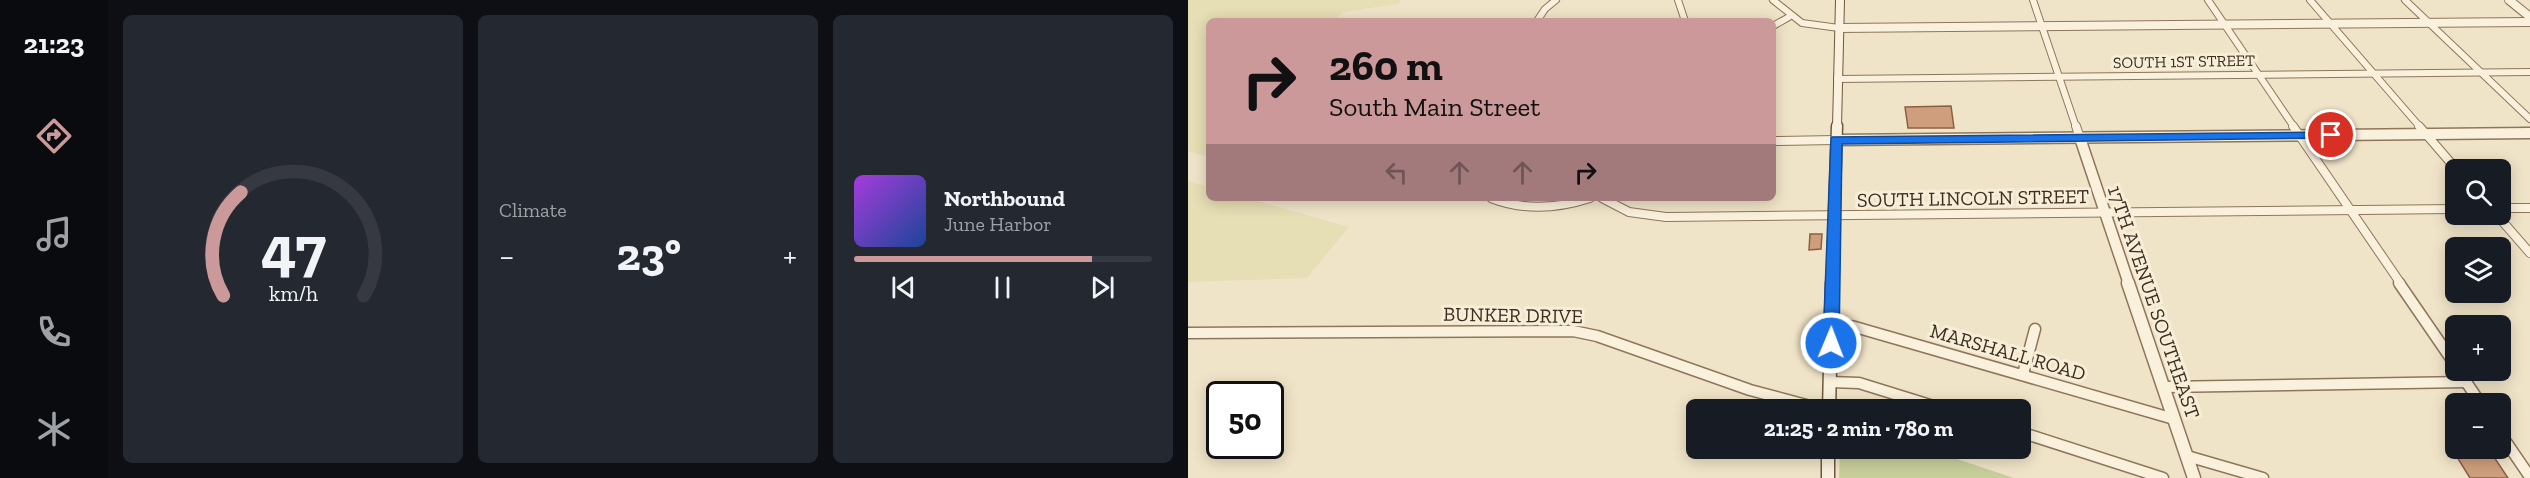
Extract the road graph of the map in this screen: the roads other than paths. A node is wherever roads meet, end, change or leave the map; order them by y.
1 (1556, 0) edge
2 (1678, 0) edge
3 (1840, 0) edge
4 (2032, 0) edge
5 (2208, 0) edge
6 (2310, 0) edge
7 (2405, 0) edge
8 (2509, 0) edge
9 (1776, 1) edge
10 (1789, 17) junction
11 (1540, 18) edge
12 (1684, 18) edge
13 (2530, 19) edge
14 (2330, 23) junction
15 (2429, 23) junction
16 (1776, 24) edge
17 (2225, 25) junction
18 (2042, 27) junction
19 (1839, 28) junction
20 (2481, 72) junction
21 (2530, 72) edge
22 (2373, 73) junction
23 (2258, 74) junction
24 (2059, 76) junction
25 (1838, 79) junction
26 (2530, 119) edge
27 (2530, 133) edge
28 (2427, 134) junction
29 (2301, 136) junction
30 (2080, 138) junction
31 (1836, 140) junction
32 (1776, 141) edge
33 (2448, 159) edge
34 (1503, 201) edge
35 (1577, 201) edge
36 (1608, 201) edge
37 (2511, 208) edge
38 (2530, 208) edge
39 (2445, 209) edge
40 (2350, 210) junction
41 (2105, 213) junction
42 (1834, 216) junction
43 (2505, 225) edge
44 (2530, 254) edge
45 (1831, 323) junction
46 (2035, 329) dead end
47 (1188, 333) edge
48 (2445, 350) edge
49 (2023, 374) junction
50 (1830, 382) junction
51 (2466, 382) joint
52 (2164, 387) junction
53 (2474, 393) edge
54 (1783, 399) edge
55 (1829, 399) edge
56 (1911, 399) edge
57 (2174, 419) junction
58 (2031, 436) edge
59 (2511, 449) edge
60 (2187, 456) junction
61 (1828, 459) edge
62 (2530, 477) edge
63 (1828, 478) edge
64 (2163, 478) edge
65 (2194, 478) edge
66 (2263, 478) edge

1 - 11 street
2 - 12 street
3 - 19 street
4 - 18 street
5 - 17 street
6 - 14 street
7 - 15 street
8 - 13 street
9 - 10 street
10 - 16 street
10 - 19 street
13 - 15 street
14 - 15 street
14 - 17 street
14 - 22 street
15 - 20 street
17 - 18 street
17 - 23 street
18 - 19 street
18 - 24 street
19 - 25 street
20 - 21 street, SOUTH 1ST STREET
20 - 22 street, SOUTH 1ST STREET
20 - 26 street
22 - 23 street, SOUTH 1ST STREET
22 - 28 street
23 - 24 street, SOUTH 1ST STREET
23 - 29 street
24 - 25 street, SOUTH 1ST STREET
24 - 30 street
25 - 31 street
27 - 28 street
28 - 29 street
28 - 33 street
29 - 30 street
29 - 40 street
30 - 31 street
30 - 41 street, 17TH AVENUE SOUTHEAST
31 - 32 street
31 - 42 street
34 - 35 street
36 - 42 street, SOUTH LINCOLN STREET
37 - 38 street
39 - 40 street, SOUTH LINCOLN STREET
40 - 41 street, SOUTH LINCOLN STREET
40 - 48 street
41 - 42 street, SOUTH LINCOLN STREET
41 - 52 street, 17TH AVENUE SOUTHEAST
42 - 45 street
43 - 44 street
45 - 49 street, MARSHALL ROAD
45 - 50 street
46 - 49 street
47 - 54 street, BUNKER DRIVE
49 - 57 street, MARSHALL ROAD
50 - 55 street
50 - 56 street
51 - 52 street
51 - 53 street
52 - 57 street, 17TH AVENUE SOUTHEAST
57 - 60 street, 17TH AVENUE SOUTHEAST
58 - 64 street
59 - 62 street
60 - 65 street, 17TH AVENUE SOUTHEAST
60 - 66 street
61 - 63 street

